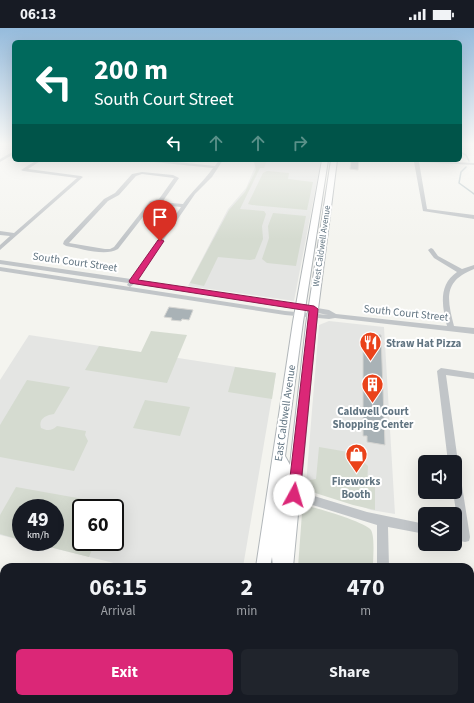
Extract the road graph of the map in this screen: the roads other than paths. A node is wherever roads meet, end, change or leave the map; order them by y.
1 (77, 176) edge
2 (134, 176) edge
3 (172, 176) edge
4 (207, 176) edge
5 (322, 176) edge
6 (332, 176) edge
7 (419, 176) edge
8 (161, 200) junction
9 (152, 202) junction
10 (185, 204) junction
11 (316, 213) junction
12 (474, 217) edge
13 (0, 233) edge
14 (15, 235) junction
15 (322, 245) junction
16 (0, 248) edge
17 (431, 250) dead end
18 (0, 262) edge
19 (474, 267) edge
20 (0, 270) edge
21 (462, 272) junction
22 (133, 281) junction
23 (128, 289) junction
24 (300, 310) junction
25 (313, 312) junction
26 (451, 329) junction
27 (474, 331) edge
28 (474, 376) edge
29 (452, 455) edge
30 (278, 457) junction
31 (294, 495) junction
32 (382, 521) junction
33 (418, 528) edge
34 (264, 563) edge
35 (279, 563) edge
36 (286, 563) edge
37 (383, 563) edge

1 - 14 street
2 - 9 street
3 - 8 street
4 - 10 street
5 - 11 main road, West Caldwell Avenue
6 - 15 main road, West Caldwell Avenue
7 - 12 street
8 - 9 street
8 - 10 street
9 - 10 street
10 - 22 street
11 - 15 main road
11 - 24 main road, West Caldwell Avenue
13 - 14 street
14 - 16 street
15 - 25 main road, West Caldwell Avenue
17 - 21 street
18 - 22 street, South Court Street
19 - 21 street
20 - 23 street, South Court Street
21 - 26 street
22 - 23 street
22 - 24 street, South Court Street
23 - 24 street, South Court Street
24 - 25 street, South Court Street
24 - 30 main road, East Caldwell Avenue
25 - 26 street, South Court Street
25 - 31 main road, East Caldwell Avenue
26 - 27 street, South Court Street
28 - 29 street
30 - 34 main road, East Caldwell Avenue
30 - 35 main road
31 - 32 street
31 - 36 main road, East Caldwell Avenue
32 - 33 street
32 - 37 street

